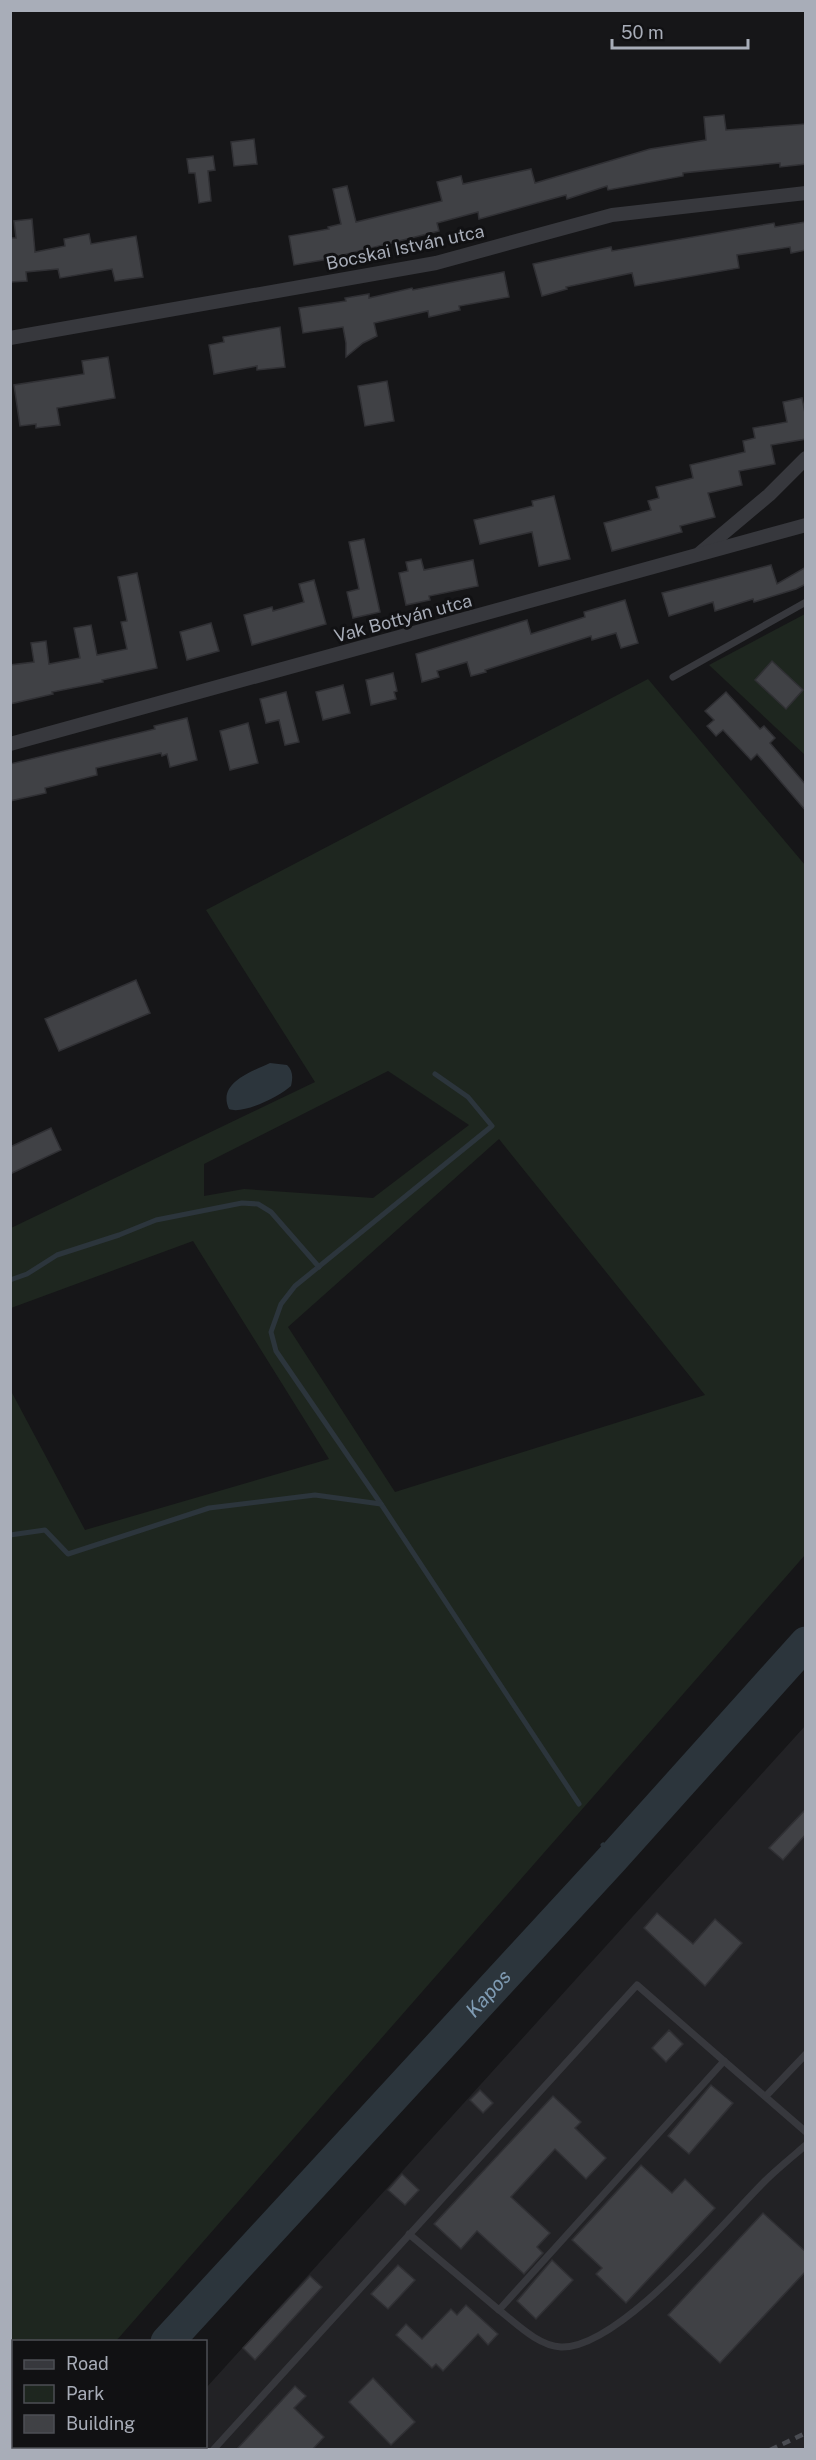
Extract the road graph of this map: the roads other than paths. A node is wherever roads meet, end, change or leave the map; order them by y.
1 (806, 193) edge
2 (10, 338) edge
3 (806, 458) edge
4 (806, 525) edge
5 (696, 556) junction
6 (806, 602) edge
7 (673, 677) dead end
8 (10, 744) edge
9 (806, 2054) edge
10 (724, 2061) junction
11 (766, 2096) junction
12 (806, 2133) edge
13 (806, 2145) edge
14 (409, 2234) junction
15 (499, 2310) junction
16 (213, 2450) edge

1 - 2 street, Bocskai István utca
3 - 5 street
4 - 5 street, Vak Bottyán utca
5 - 8 street, Vak Bottyán utca
6 - 7 lane
9 - 11 lane
10 - 11 lane
10 - 14 lane
10 - 15 lane
11 - 12 lane
13 - 15 lane
14 - 15 lane
14 - 16 lane

